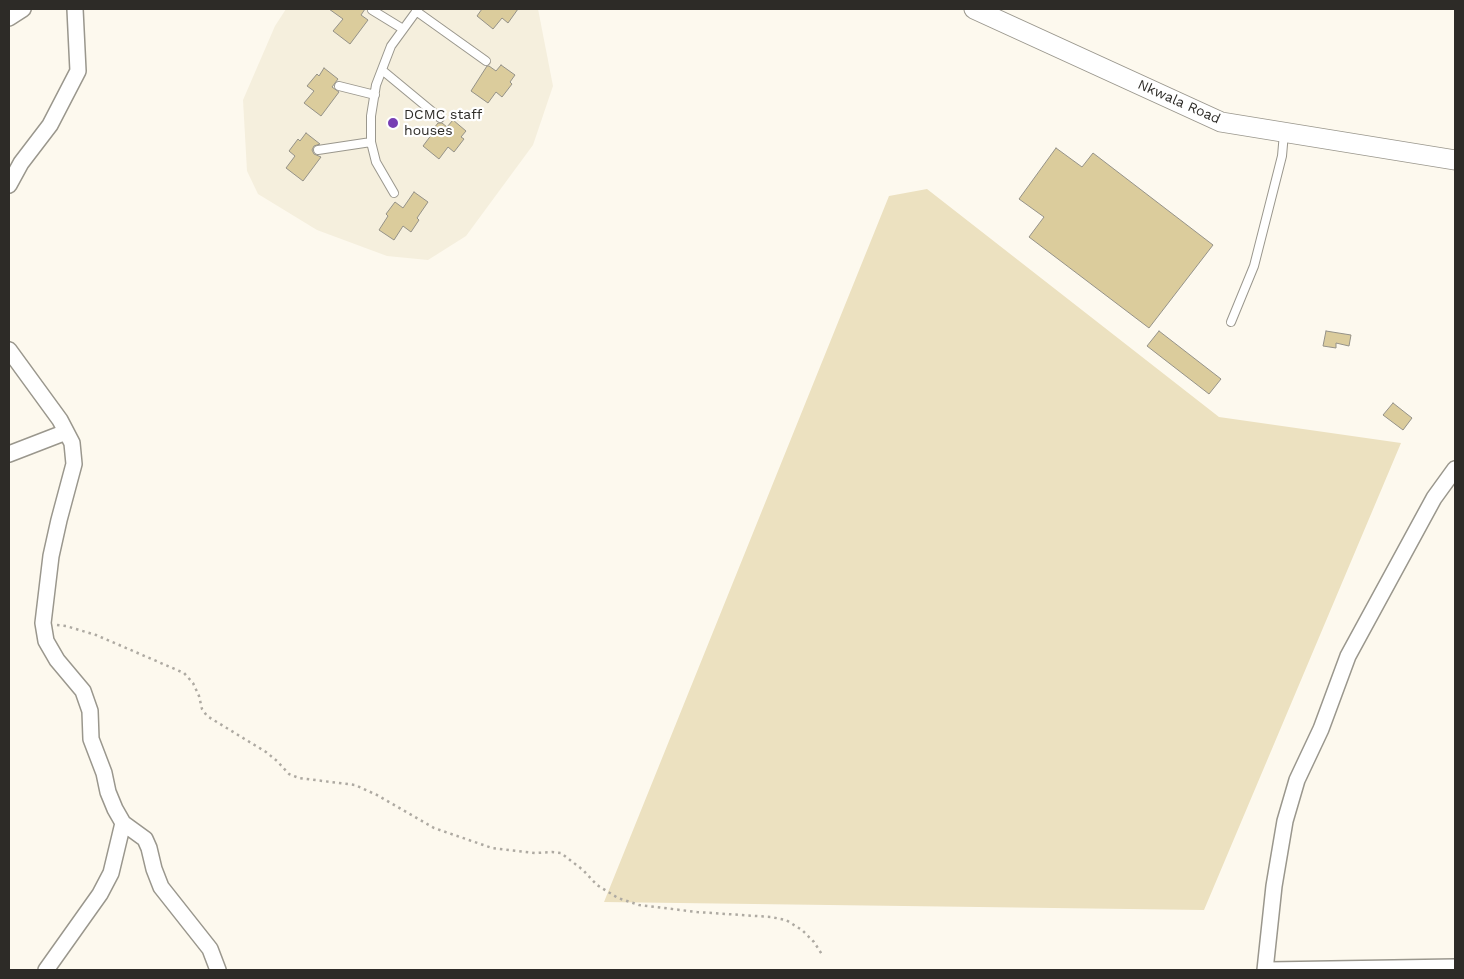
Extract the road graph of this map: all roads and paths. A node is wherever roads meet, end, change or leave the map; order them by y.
1 (23, 9) edge
2 (75, 9) edge
3 (974, 9) edge
4 (372, 10) edge
5 (417, 10) edge
6 (9, 18) edge
7 (404, 29) junction
8 (486, 61) dead end
9 (382, 70) junction
10 (339, 86) dead end
11 (375, 95) junction
12 (440, 118) dead end
13 (1284, 132) junction
14 (370, 142) junction
15 (318, 150) dead end
16 (1455, 160) edge
17 (9, 185) edge
18 (394, 193) dead end
19 (1231, 322) dead end
20 (9, 350) edge
21 (66, 432) junction
22 (9, 454) edge
23 (1455, 469) edge
24 (43, 623) junction
25 (123, 824) junction
26 (823, 956) dead end
27 (1455, 967) edge
28 (46, 970) edge
29 (218, 970) edge
30 (1267, 970) edge

1 - 6 street
2 - 17 street
3 - 13 street, Nkwala Road
4 - 7 lane
5 - 7 lane
5 - 8 lane
7 - 9 lane
9 - 11 lane
9 - 12 lane
10 - 11 lane
11 - 14 lane
13 - 16 street, Nkwala Road
13 - 19 lane
14 - 15 lane
14 - 18 lane
20 - 21 street
21 - 22 street
21 - 24 street
23 - 30 street
24 - 25 street
24 - 26 path
25 - 28 street
25 - 29 street
27 - 30 street

